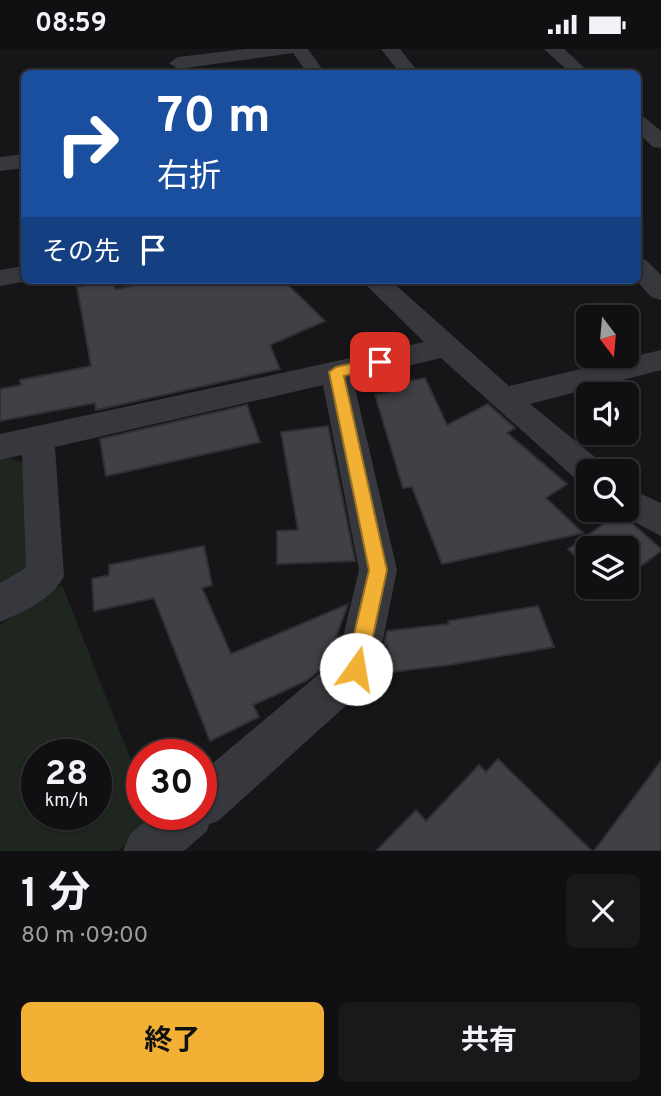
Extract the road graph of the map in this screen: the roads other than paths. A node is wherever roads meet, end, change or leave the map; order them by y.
1 (288, 49) edge
2 (299, 49) edge
3 (390, 49) edge
4 (553, 49) edge
5 (178, 62) edge
6 (314, 70) edge
7 (408, 70) edge
8 (578, 70) edge
9 (641, 124) edge
10 (661, 142) edge
11 (21, 161) edge
12 (0, 164) edge
13 (641, 270) edge
14 (21, 274) edge
15 (0, 278) edge
16 (378, 284) edge
17 (661, 291) edge
18 (447, 347) junction
19 (661, 360) edge
20 (336, 372) junction
21 (503, 399) junction
22 (38, 439) junction
23 (0, 447) edge
24 (576, 459) edge
25 (639, 508) edge
26 (661, 521) edge
27 (0, 604) edge
28 (217, 790) edge
29 (171, 830) edge
30 (147, 851) edge

1 - 5 street
2 - 6 street
3 - 7 street
4 - 8 street
9 - 10 street
11 - 12 street
13 - 17 street
14 - 15 street
16 - 18 street
18 - 20 street
18 - 21 street
19 - 21 street
20 - 22 street
20 - 28 street
21 - 24 street
22 - 23 street
22 - 27 street
25 - 26 street
29 - 30 street

